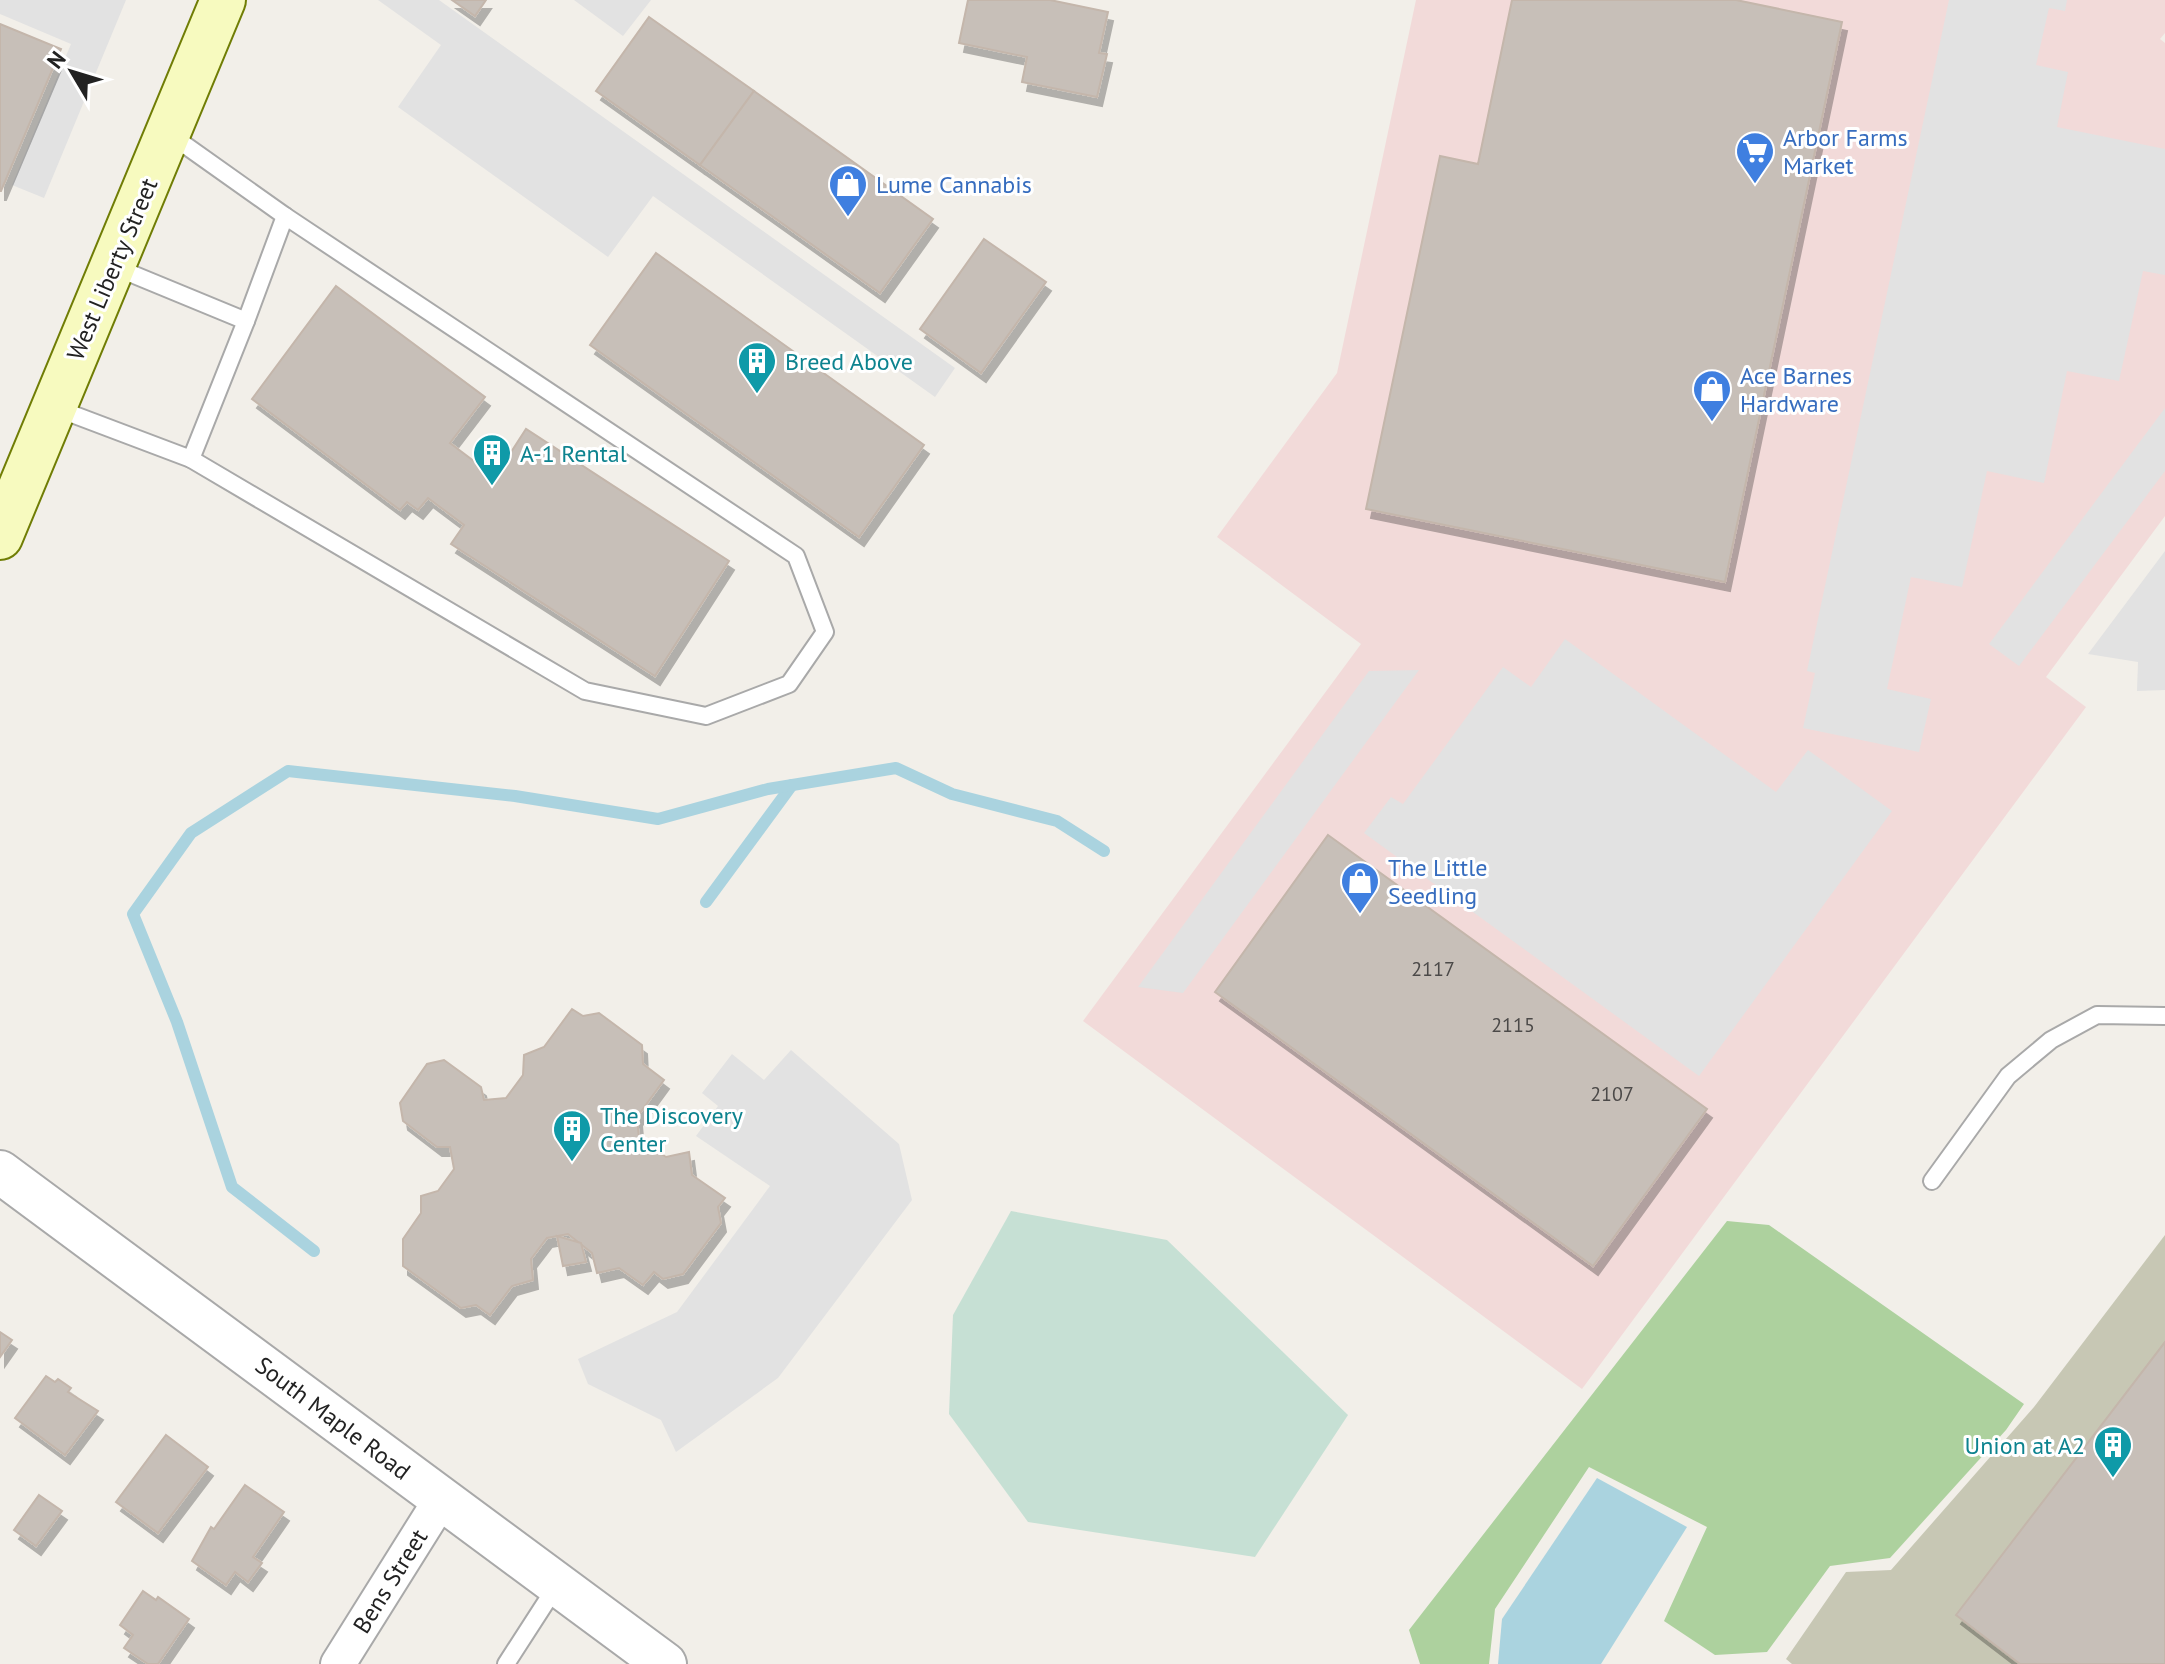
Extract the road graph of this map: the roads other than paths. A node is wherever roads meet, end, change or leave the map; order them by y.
1 (223, 0) edge
2 (168, 133) junction
3 (285, 216) junction
4 (113, 266) junction
5 (246, 321) junction
6 (54, 407) junction
7 (191, 459) junction
8 (0, 537) edge
9 (2165, 1016) edge
10 (0, 1172) edge
11 (1932, 1181) dead end
12 (442, 1498) junction
13 (558, 1584) junction
14 (338, 1664) edge
15 (506, 1664) edge
16 (665, 1664) edge

1 - 2 main road, West Liberty Street
2 - 3 lane
2 - 4 main road, West Liberty Street
3 - 5 lane
3 - 7 lane
4 - 5 lane
4 - 6 main road, West Liberty Street
5 - 7 lane
6 - 7 lane
6 - 8 main road, West Liberty Street
9 - 11 lane
10 - 12 street, South Maple Road
12 - 13 street, South Maple Road
12 - 14 street, Bens Street
13 - 15 lane
13 - 16 street, South Maple Road

